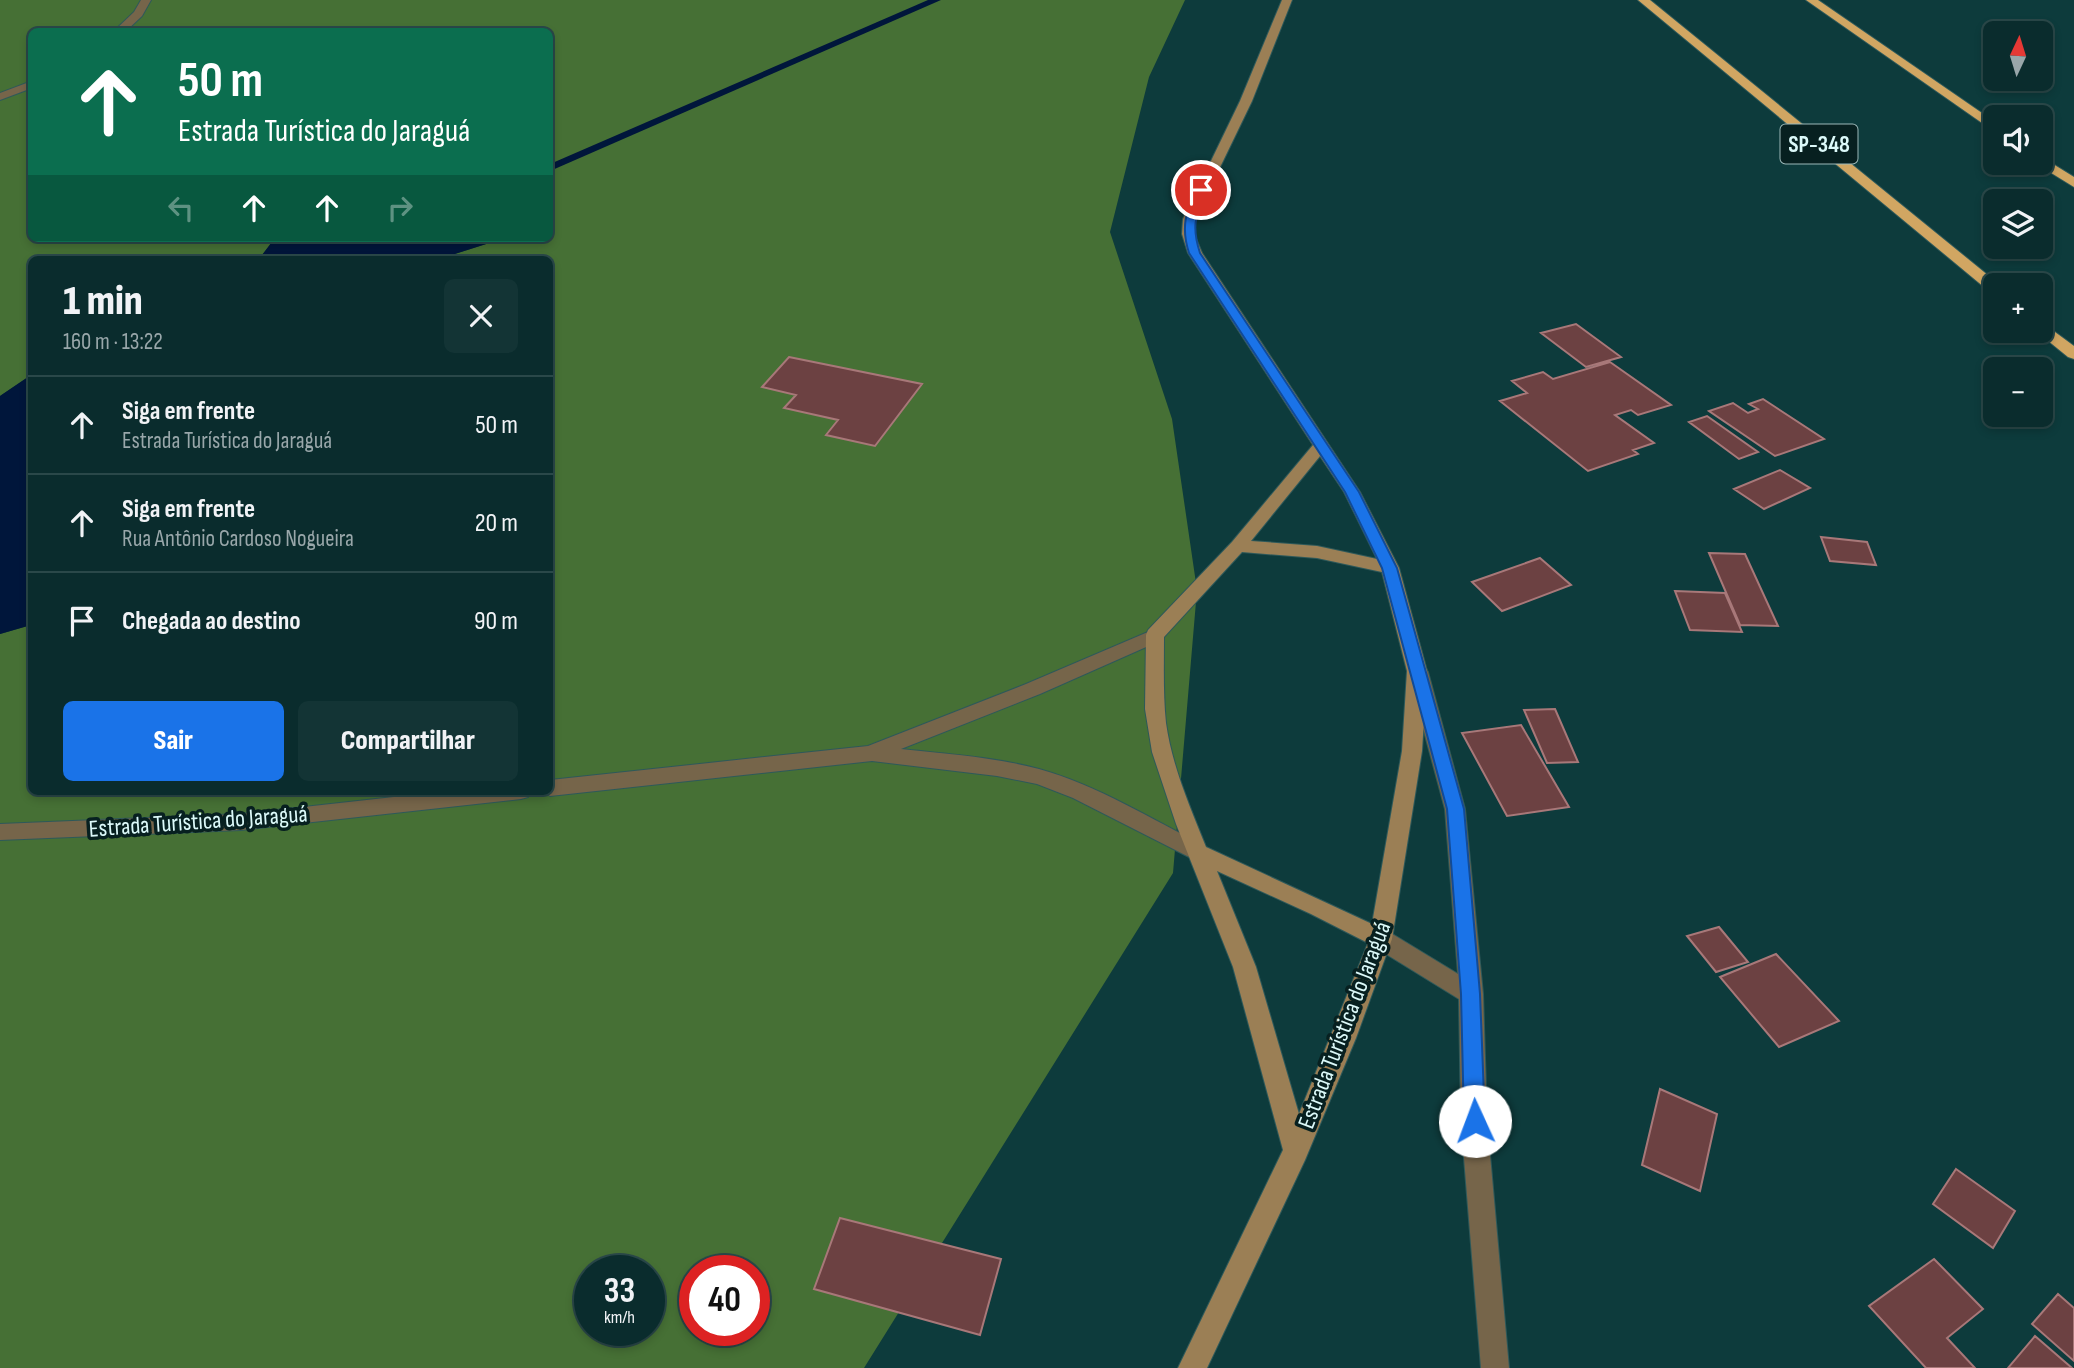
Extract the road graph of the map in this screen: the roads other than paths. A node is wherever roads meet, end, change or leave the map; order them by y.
1 (146, 0) edge
2 (1287, 0) edge
3 (1643, 0) edge
4 (1811, 0) edge
5 (122, 28) edge
6 (28, 86) edge
7 (0, 97) edge
8 (1983, 120) edge
9 (2053, 169) edge
10 (2074, 183) edge
11 (1983, 279) edge
12 (2053, 337) edge
13 (2074, 354) edge
14 (1322, 444) junction
15 (1238, 546) junction
16 (1390, 568) junction
17 (1155, 635) junction
18 (1418, 671) junction
19 (872, 753) junction
20 (553, 788) edge
21 (485, 795) edge
22 (0, 832) edge
23 (1198, 852) junction
24 (1381, 939) junction
25 (1471, 994) junction
26 (1296, 1151) junction
27 (1192, 1368) edge
28 (1495, 1368) edge

1 - 5 street
2 - 14 main road, Estrada Turística do Jaraguá
3 - 11 highway, SP-348
4 - 8 highway
6 - 7 street
9 - 10 highway
12 - 13 highway
14 - 15 main road
14 - 16 main road, Estrada Turística do Jaraguá
15 - 16 main road
15 - 17 main road
16 - 18 main road, Estrada Turística do Jaraguá
17 - 19 street
17 - 23 main road, Estrada Turística do Jaraguá
18 - 24 main road, Estrada Turística do Jaraguá
18 - 25 street
19 - 20 street
19 - 23 street
21 - 22 street, Estrada Turística do Jaraguá
23 - 24 main road
23 - 26 main road, Estrada Turística do Jaraguá
24 - 25 street
24 - 26 main road, Estrada Turística do Jaraguá
25 - 28 street
26 - 27 main road, Estrada Turística do Jaraguá

